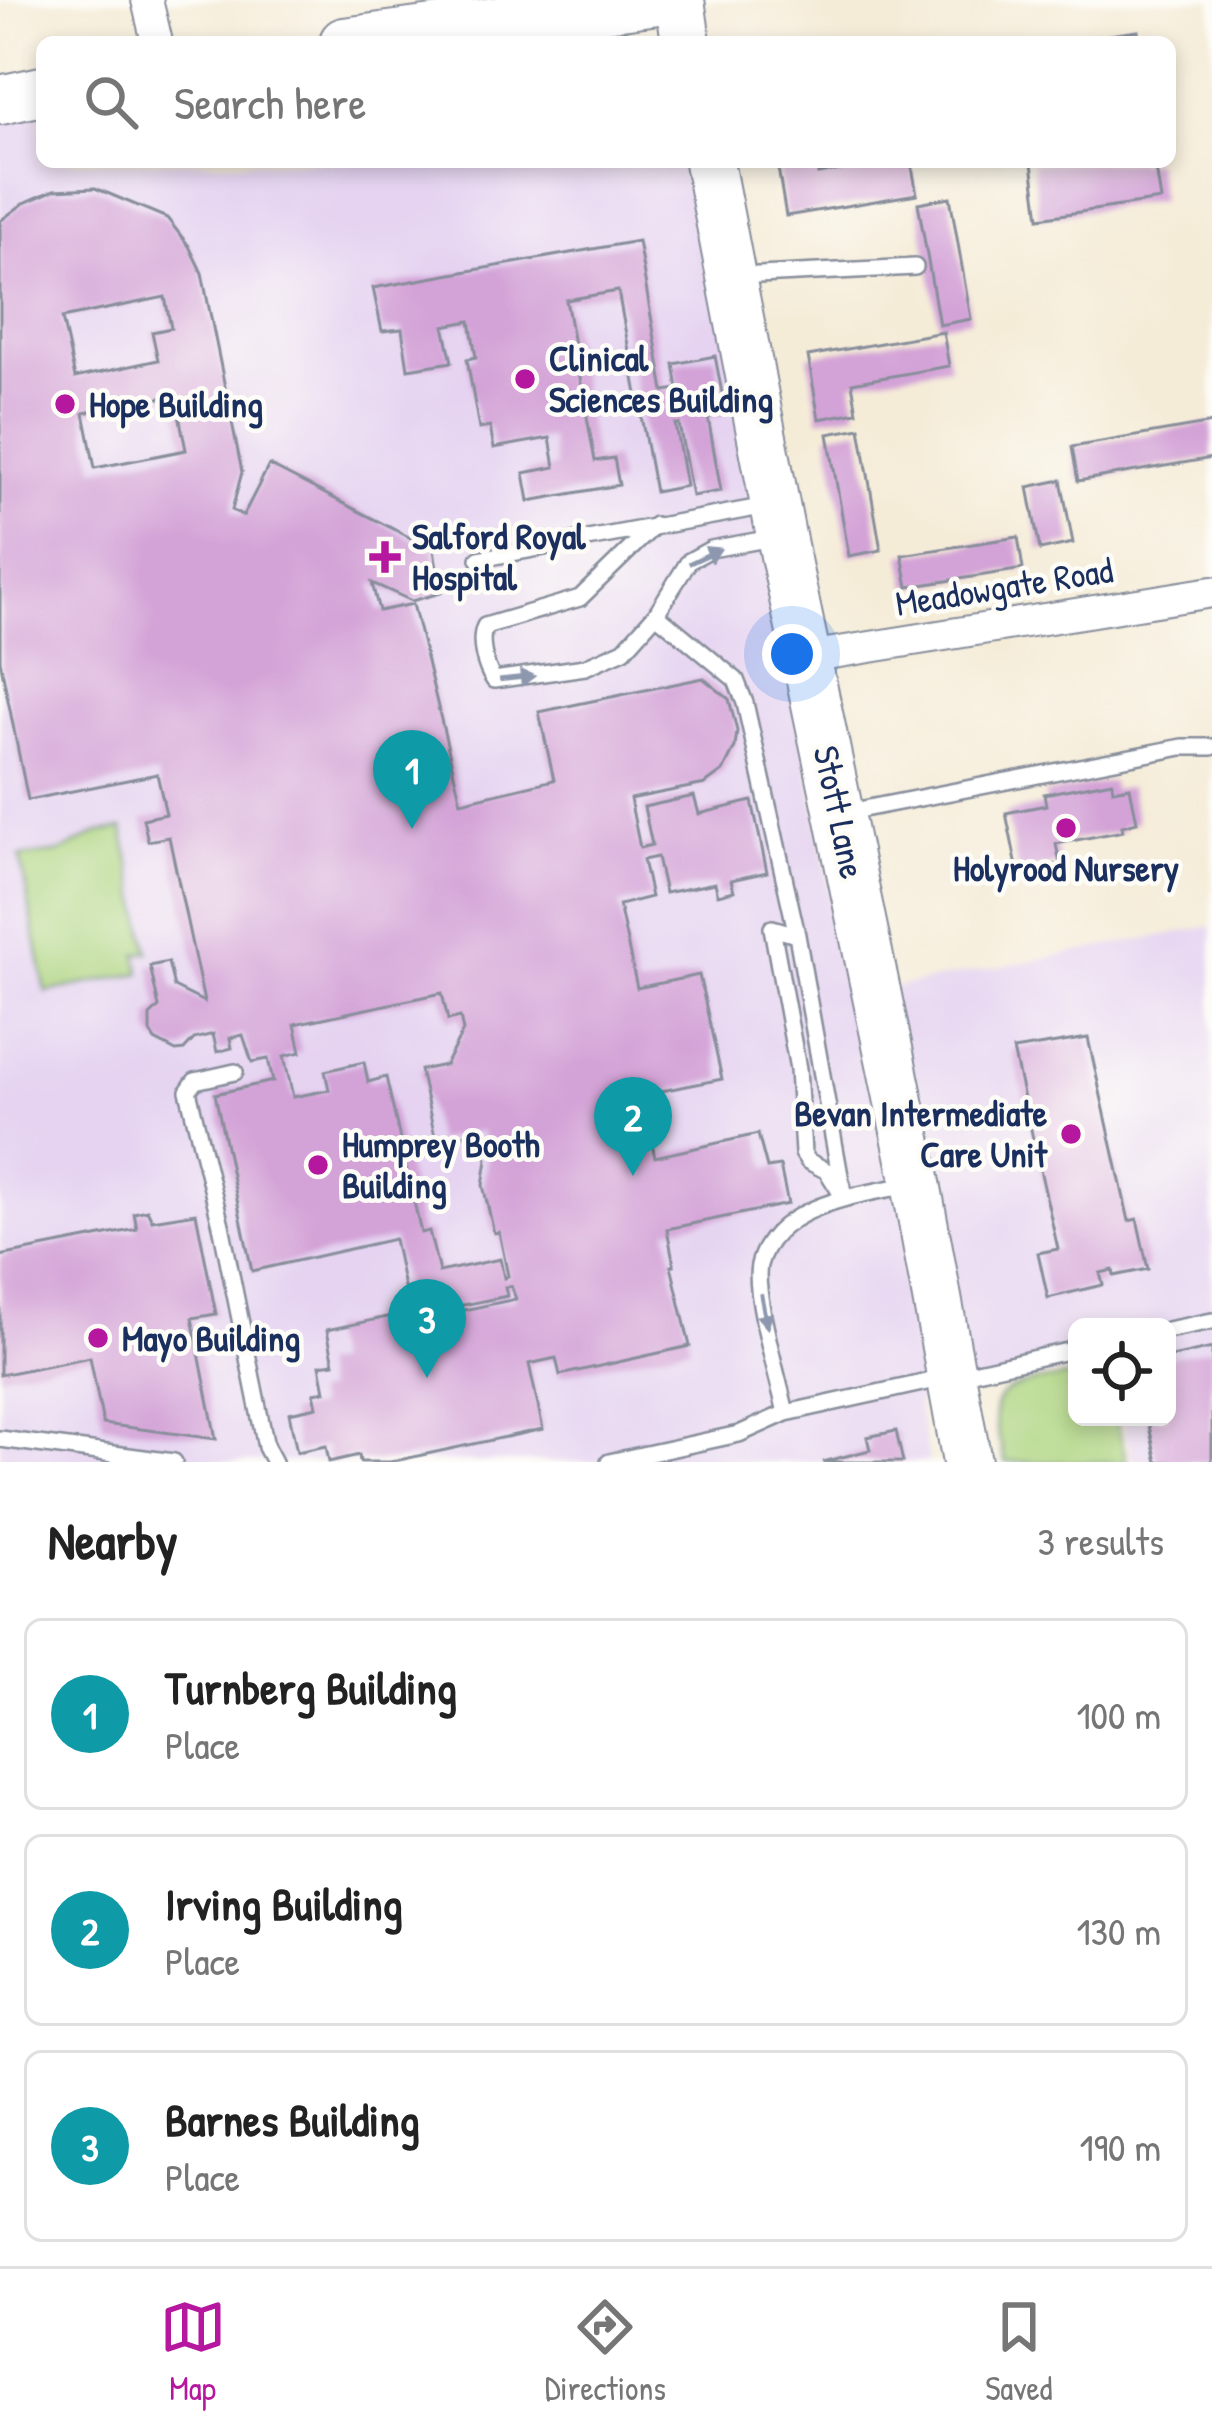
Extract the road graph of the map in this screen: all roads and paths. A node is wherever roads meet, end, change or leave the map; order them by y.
1 (147, 0) edge
2 (658, 0) edge
3 (680, 0) edge
4 (493, 22) junction
5 (156, 36) edge
6 (389, 36) edge
7 (544, 36) edge
8 (685, 36) edge
9 (36, 92) edge
10 (0, 100) edge
11 (692, 168) edge
12 (710, 168) edge
13 (721, 220) junction
14 (915, 267) dead end
15 (732, 276) junction
16 (778, 520) junction
17 (655, 525) junction
18 (479, 559) dead end
19 (1212, 592) edge
20 (656, 614) junction
21 (808, 657) junction
22 (1212, 747) edge
23 (840, 814) junction
24 (797, 935) junction
25 (235, 1072) dead end
26 (916, 1183) junction
27 (844, 1198) junction
28 (1212, 1321) edge
29 (1176, 1328) edge
30 (1068, 1351) edge
31 (950, 1377) junction
32 (786, 1413) junction
33 (0, 1439) edge
34 (174, 1462) edge
35 (274, 1462) edge
36 (609, 1462) edge
37 (967, 1462) edge

1 - 5 street
2 - 4 main road
3 - 8 main road
4 - 6 main road
4 - 7 main road
9 - 10 main road
11 - 13 main road
12 - 13 main road, Stott Lane
13 - 15 main road, Stott Lane
14 - 15 lane
15 - 16 main road, Stott Lane
16 - 17 lane
20 -> 16 lane
16 - 21 main road, Stott Lane
17 - 18 lane
17 -> 20 lane
19 - 21 street, Meadowgate Road
20 - 24 lane
21 - 23 main road, Stott Lane
22 - 23 lane
23 - 26 main road, Stott Lane
24 - 27 lane
24 - 27 lane
25 - 35 lane
26 - 27 lane
26 - 31 main road, Stott Lane
27 -> 32 lane
28 - 29 lane
30 - 31 lane
31 - 32 lane
31 - 37 main road, Stott Lane
32 - 36 lane
33 - 34 lane

